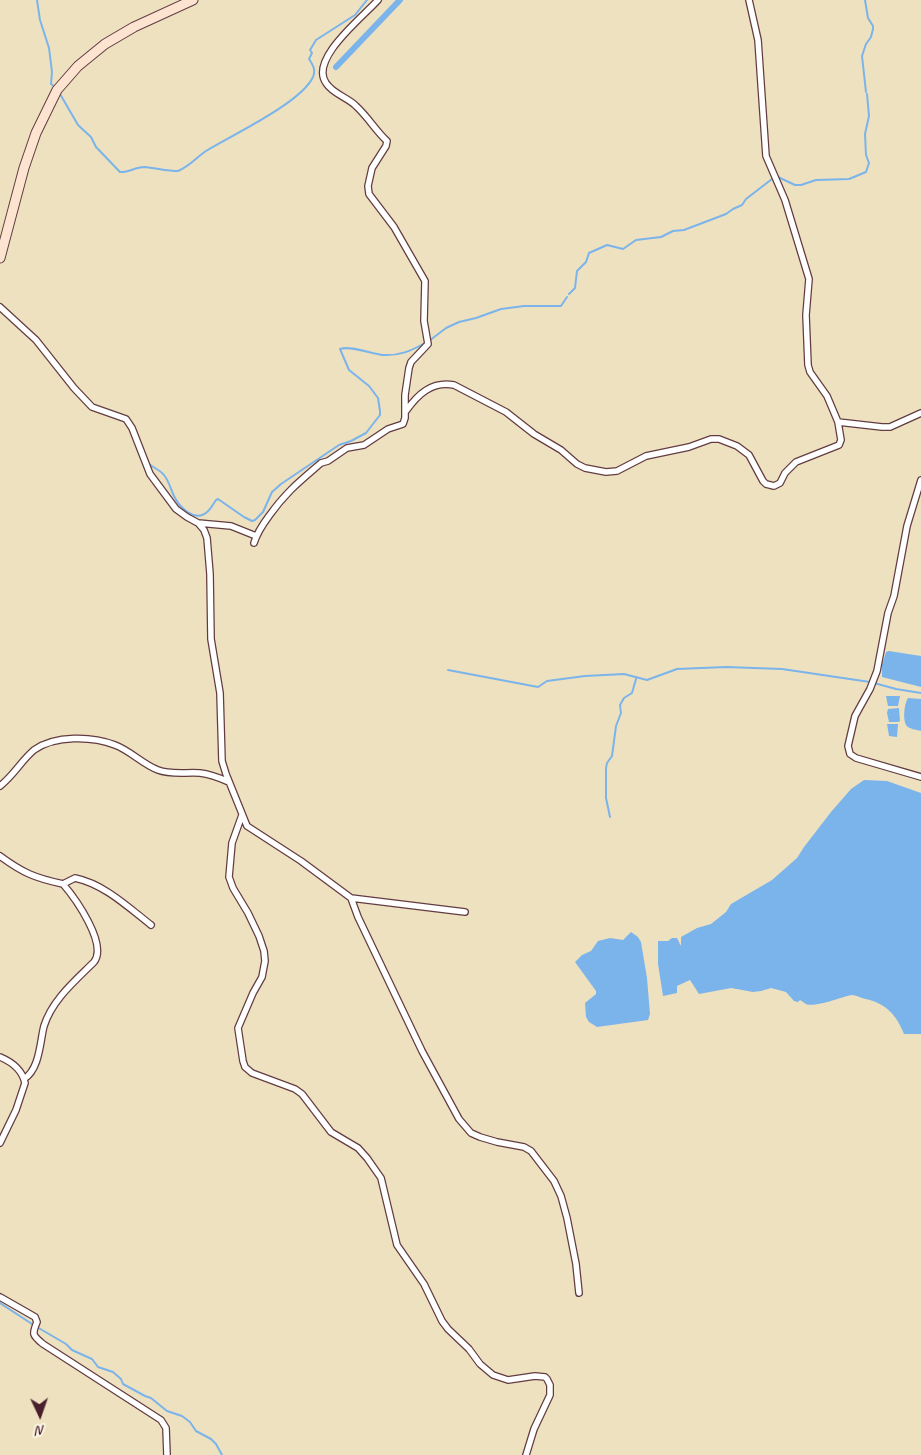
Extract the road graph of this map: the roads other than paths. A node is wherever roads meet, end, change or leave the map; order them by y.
1 (193, 0) edge
2 (378, 0) edge
3 (749, 0) edge
4 (0, 258) edge
5 (0, 307) edge
6 (406, 411) junction
7 (921, 413) edge
8 (838, 422) junction
9 (921, 480) edge
10 (198, 523) junction
11 (921, 777) edge
12 (229, 782) junction
13 (0, 786) edge
14 (242, 815) junction
15 (0, 856) edge
16 (62, 884) junction
17 (351, 898) junction
18 (465, 912) dead end
19 (151, 925) dead end
20 (0, 1057) edge
21 (24, 1079) junction
22 (0, 1143) edge
23 (579, 1293) dead end
24 (0, 1297) edge
25 (167, 1455) edge
26 (526, 1455) edge

1 - 4 street
2 - 6 street
3 - 8 street
5 - 10 street
6 - 8 street
6 - 10 street
7 - 8 street
9 - 11 street
10 - 12 street
12 - 13 street
12 - 14 street
14 - 17 street
14 - 26 street
15 - 16 street
16 - 19 street
16 - 21 street
17 - 18 street
17 - 23 street
20 - 21 street
21 - 22 street
24 - 25 street

